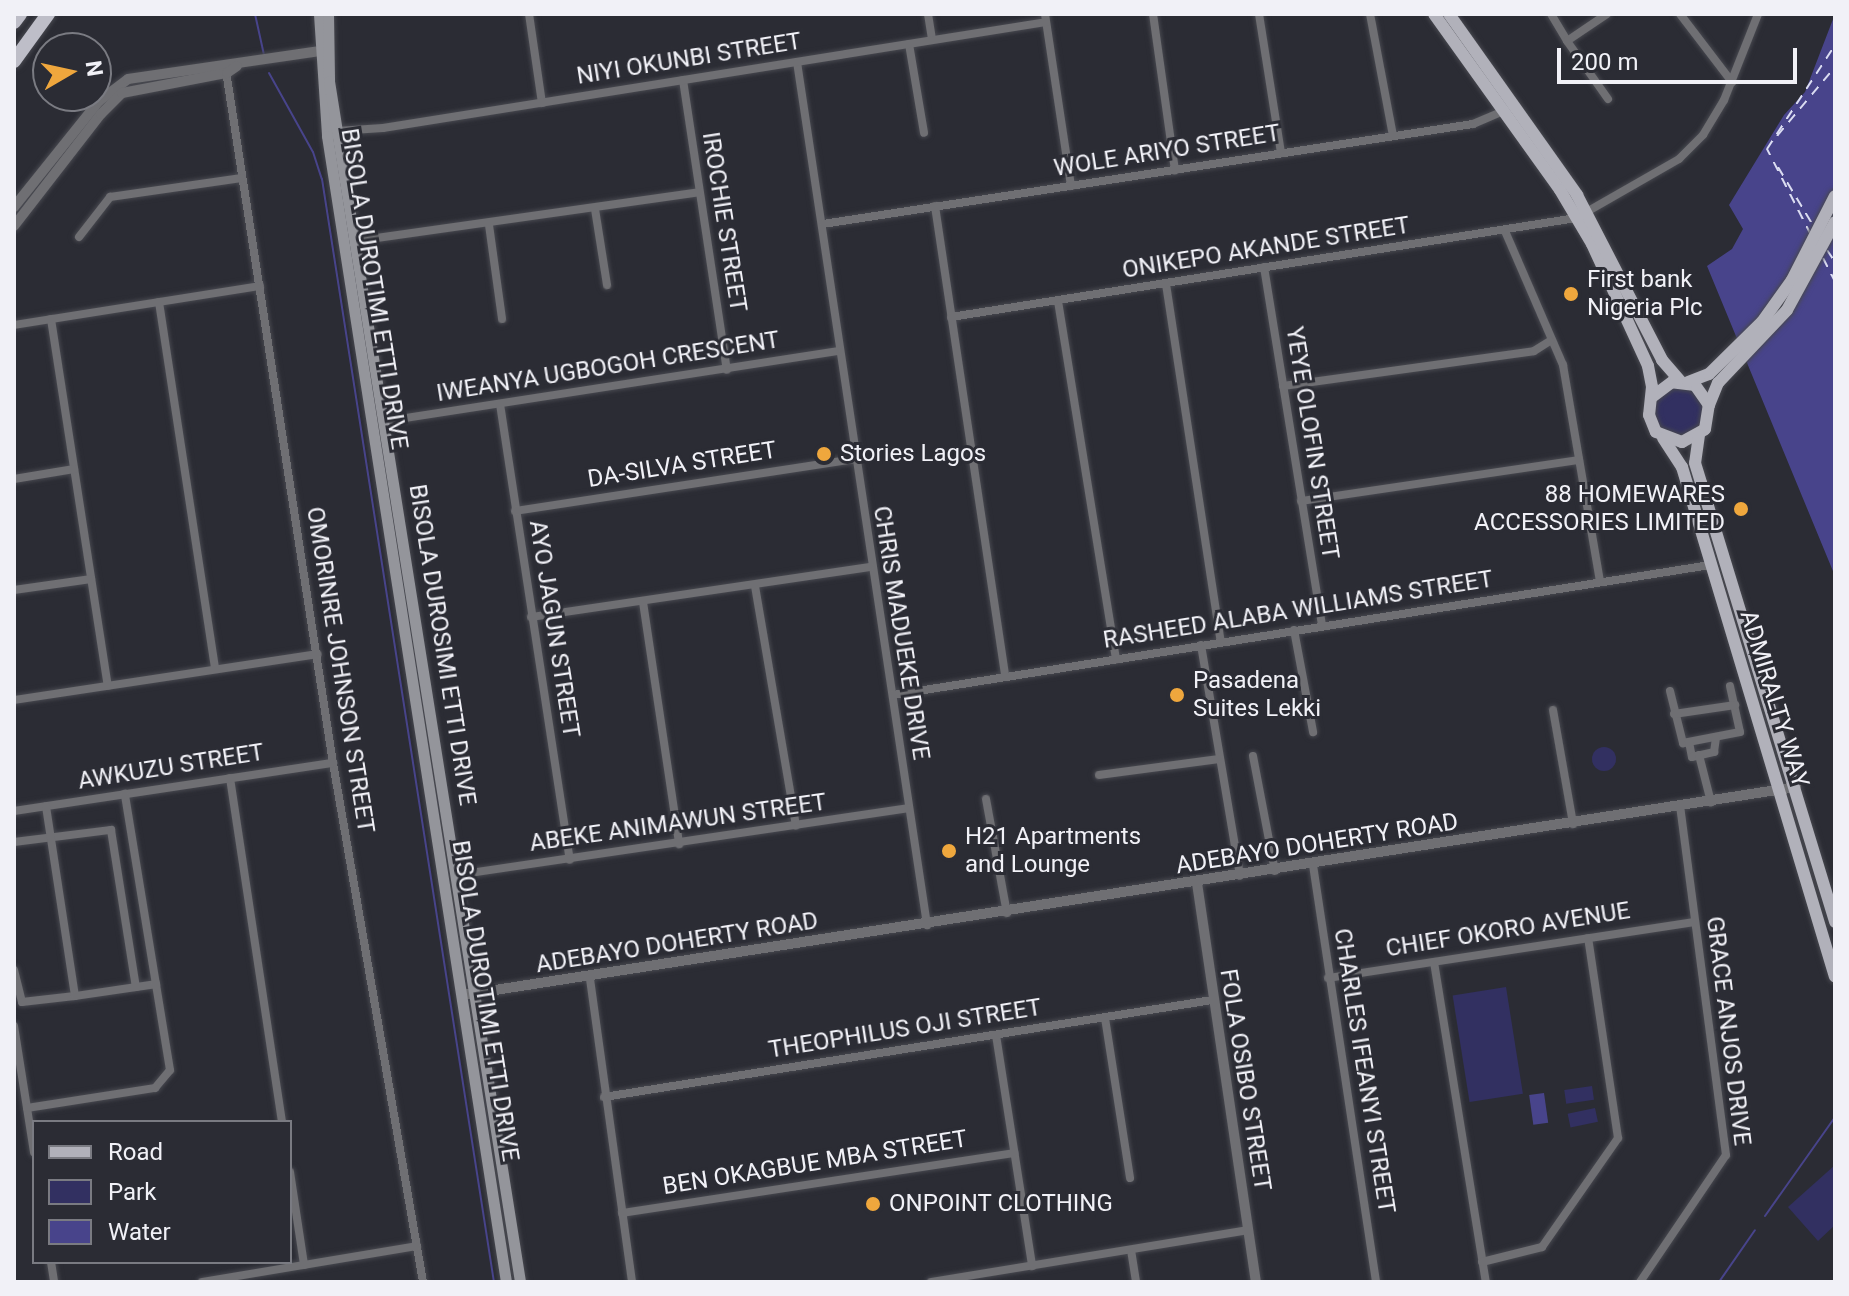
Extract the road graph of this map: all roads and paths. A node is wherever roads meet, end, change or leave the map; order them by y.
1 (20, 14) edge
2 (47, 14) edge
3 (319, 14) edge
4 (328, 14) edge
5 (529, 14) edge
6 (928, 14) edge
7 (1153, 14) edge
8 (1259, 14) edge
9 (1370, 14) edge
10 (1434, 14) edge
11 (1449, 14) edge
12 (1551, 14) edge
13 (1607, 14) edge
14 (1680, 14) edge
15 (1758, 14) edge
16 (1045, 18) edge
17 (14, 22) edge
18 (932, 40) junction
19 (1567, 41) junction
20 (909, 44) junction
21 (322, 50) junction
22 (14, 61) edge
23 (797, 62) junction
24 (226, 68) junction
25 (683, 80) junction
26 (1732, 82) junction
27 (1608, 99) dead end
28 (542, 103) junction
29 (1508, 108) junction
30 (337, 131) junction
31 (924, 133) dead end
32 (1393, 136) junction
33 (1281, 153) junction
34 (1175, 170) junction
35 (242, 178) junction
36 (39, 185) junction
37 (1071, 186) junction
38 (699, 192) junction
39 (1835, 196) edge
40 (935, 206) junction
41 (14, 207) edge
42 (595, 209) junction
43 (1581, 215) junction
44 (1835, 222) edge
45 (823, 224) junction
46 (489, 225) junction
47 (14, 226) edge
48 (1505, 231) junction
49 (79, 237) dead end
50 (356, 241) junction
51 (1264, 267) junction
52 (1166, 284) junction
53 (607, 285) dead end
54 (260, 286) junction
55 (1058, 301) junction
56 (159, 302) junction
57 (951, 317) junction
58 (51, 319) junction
59 (502, 319) dead end
60 (14, 325) edge
61 (1550, 341) junction
62 (837, 351) junction
63 (727, 370) junction
64 (1718, 374) junction
65 (1684, 382) junction
66 (1283, 386) junction
67 (1652, 397) junction
68 (500, 404) junction
69 (1709, 405) junction
70 (386, 421) junction
71 (1699, 435) junction
72 (1663, 438) junction
73 (854, 459) junction
74 (1579, 460) junction
75 (74, 469) junction
76 (14, 479) edge
77 (1301, 501) junction
78 (515, 511) junction
79 (1710, 565) junction
80 (869, 567) junction
81 (91, 579) junction
82 (1600, 582) junction
83 (755, 586) junction
84 (14, 590) edge
85 (643, 602) junction
86 (531, 617) junction
87 (1322, 625) junction
88 (1294, 630) junction
89 (1221, 642) junction
90 (1201, 645) junction
91 (318, 654) junction
92 (1116, 659) junction
93 (215, 669) junction
94 (1005, 676) junction
95 (108, 686) junction
96 (1730, 686) dead end
97 (1670, 691) dead end
98 (893, 695) junction
99 (14, 700) edge
100 (1735, 705) junction
101 (1553, 710) dead end
102 (1674, 714) junction
103 (1313, 732) dead end
104 (1716, 737) junction
105 (1689, 742) junction
106 (1699, 755) junction
107 (1253, 756) dead end
108 (1219, 759) junction
109 (333, 763) junction
110 (1099, 775) dead end
111 (230, 778) junction
112 (1796, 787) junction
113 (1782, 791) junction
114 (125, 794) junction
115 (986, 799) dead end
116 (1711, 802) junction
117 (46, 806) junction
118 (1680, 807) junction
119 (907, 808) junction
120 (14, 811) edge
121 (1573, 824) junction
122 (796, 826) junction
123 (51, 836) junction
124 (14, 842) edge
125 (679, 844) junction
126 (570, 860) junction
127 (1313, 865) junction
128 (1275, 871) junction
129 (456, 875) junction
130 (1240, 876) junction
131 (1197, 883) junction
132 (1007, 913) junction
133 (1694, 922) junction
134 (1835, 922) edge
135 (927, 925) junction
136 (1588, 938) junction
137 (1434, 962) junction
138 (14, 970) edge
139 (1835, 977) edge
140 (1328, 978) junction
141 (590, 979) junction
142 (156, 984) junction
143 (136, 987) junction
144 (469, 994) junction
145 (75, 996) junction
146 (1212, 1000) junction
147 (1105, 1018) junction
148 (14, 1030) edge
149 (996, 1035) junction
150 (604, 1097) junction
151 (27, 1108) junction
152 (282, 1120) edge
153 (32, 1139) edge
154 (1014, 1153) junction
155 (1130, 1178) dead end
156 (292, 1185) edge
157 (622, 1213) junction
158 (1248, 1230) junction
159 (417, 1246) junction
160 (1131, 1250) junction
161 (1482, 1262) junction
162 (304, 1265) junction
163 (1032, 1266) junction
164 (202, 1282) edge
165 (423, 1282) edge
166 (506, 1282) edge
167 (520, 1282) edge
168 (632, 1282) edge
169 (931, 1282) edge
170 (1136, 1282) edge
171 (1256, 1282) edge
172 (1376, 1282) edge
173 (1486, 1282) edge
174 (1640, 1282) edge

1 - 17 highway
2 - 22 highway
3 - 21 main road, BISOLA DUROTIMI ETTI DRIVE
4 - 21 main road, BISOLA DUROSIMI ETTI DRIVE
5 - 28 street
6 - 18 street
7 - 34 street
8 - 33 street
9 - 32 street
10 - 29 main road
11 - 29 main road
12 - 19 street
13 - 19 street
14 - 26 street
15 - 26 street, ONIKEPO AKANDE STREET
16 - 18 street, NIYI OKUNBI STREET
16 - 37 street
18 - 20 street, NIYI OKUNBI STREET
19 - 27 street
20 - 23 street, NIYI OKUNBI STREET
20 - 31 street
21 - 24 street
21 - 30 main road, BISOLA DUROSIMI ETTI DRIVE
21 - 144 main road, BISOLA DUROTIMI ETTI DRIVE
23 - 25 street, NIYI OKUNBI STREET
23 - 45 street, CHRIS MADUEKE DRIVE
24 - 35 street, OMORINRE JOHNSON STREET
24 - 36 street
25 - 28 street, NIYI OKUNBI STREET
25 - 38 street, IROCHIE STREET
26 - 43 street, ONIKEPO AKANDE STREET
28 - 30 street, NIYI OKUNBI STREET
29 - 32 street, WOLE ARIYO STREET
29 - 43 main road
30 - 50 main road, BISOLA DUROSIMI ETTI DRIVE
32 - 33 street, WOLE ARIYO STREET
33 - 34 street, WOLE ARIYO STREET
34 - 37 street, WOLE ARIYO STREET
35 - 49 street
35 - 54 street, OMORINRE JOHNSON STREET
36 - 41 street
36 - 47 street
37 - 40 street, WOLE ARIYO STREET
38 - 42 street
38 - 63 street, IROCHIE STREET
39 - 64 main road
40 - 45 street, WOLE ARIYO STREET
40 - 57 street
42 - 46 street
42 - 53 street
43 - 48 street, ONIKEPO AKANDE STREET
43 - 65 main road
43 - 67 main road
44 - 64 main road
45 - 62 street, CHRIS MADUEKE DRIVE
46 - 50 street
46 - 59 street
48 - 51 street, ONIKEPO AKANDE STREET
48 - 61 street
50 - 70 main road, BISOLA DUROSIMI ETTI DRIVE
51 - 52 street, ONIKEPO AKANDE STREET
51 - 66 street, YEYE OLOFIN STREET
52 - 55 street, ONIKEPO AKANDE STREET
52 - 89 street
54 - 56 street
54 - 91 street, OMORINRE JOHNSON STREET
55 - 57 street, ONIKEPO AKANDE STREET
55 - 92 street
56 - 58 street
56 - 93 street
57 - 94 street
58 - 60 street
58 - 75 street
61 - 66 street
61 - 74 street
62 - 63 street, IWEANYA UGBOGOH CRESCENT
62 - 73 street, CHRIS MADUEKE DRIVE
63 - 68 street, IWEANYA UGBOGOH CRESCENT
64 - 65 main road
64 - 69 main road
65 - 67 main road
65 - 69 main road
66 - 77 street, YEYE OLOFIN STREET
67 - 72 main road
68 - 70 street, IWEANYA UGBOGOH CRESCENT
68 - 78 street, AYO JAGUN STREET
69 - 71 main road
70 - 129 main road, BISOLA DUROSIMI ETTI DRIVE
71 - 72 main road
71 - 112 main road, ADMIRALTY WAY
72 - 79 main road, ADMIRALTY WAY
73 - 78 street, DA-SILVA STREET
73 - 80 street, CHRIS MADUEKE DRIVE
74 - 77 street
74 - 82 street
75 - 76 street
75 - 81 street
77 - 87 street, YEYE OLOFIN STREET
78 - 86 street, AYO JAGUN STREET
79 - 82 street, RASHEED ALABA WILLIAMS STREET
79 - 113 main road, ADMIRALTY WAY
80 - 83 street
80 - 98 street, CHRIS MADUEKE DRIVE
81 - 84 street
81 - 95 street
82 - 87 street, RASHEED ALABA WILLIAMS STREET
83 - 85 street
83 - 122 street
85 - 86 street
85 - 125 street
86 - 126 street, AYO JAGUN STREET
87 - 88 street, RASHEED ALABA WILLIAMS STREET
88 - 89 street, RASHEED ALABA WILLIAMS STREET
88 - 103 street
89 - 90 street, RASHEED ALABA WILLIAMS STREET
90 - 92 street, RASHEED ALABA WILLIAMS STREET
90 - 108 street
91 - 93 street
91 - 109 street, OMORINRE JOHNSON STREET
92 - 94 street, RASHEED ALABA WILLIAMS STREET
93 - 95 street
94 - 98 street, RASHEED ALABA WILLIAMS STREET
95 - 99 street
96 - 100 street
97 - 102 street
98 - 119 street, CHRIS MADUEKE DRIVE
100 - 102 street
100 - 104 street
101 - 121 street
102 - 105 street
104 - 105 street
104 - 106 street
105 - 106 street
106 - 116 street
107 - 128 street
108 - 110 street
108 - 130 street
109 - 111 street, AWKUZU STREET
109 - 159 street, OMORINRE JOHNSON STREET
111 - 114 street, AWKUZU STREET
111 - 152 street
112 - 113 street, ADEBAYO DOHERTY ROAD
112 - 134 main road, ADMIRALTY WAY
113 - 116 street, ADEBAYO DOHERTY ROAD
113 - 139 main road, ADMIRALTY WAY
114 - 117 street, AWKUZU STREET
114 - 142 street
115 - 132 street
116 - 118 street, ADEBAYO DOHERTY ROAD
117 - 120 street, AWKUZU STREET
117 - 123 street
118 - 121 street, ADEBAYO DOHERTY ROAD
118 - 133 street, GRACE ANJOS DRIVE
119 - 122 street, ABEKE ANIMAWUN STREET
119 - 135 street, CHRIS MADUEKE DRIVE
121 - 127 street, ADEBAYO DOHERTY ROAD
122 - 125 street, ABEKE ANIMAWUN STREET
123 - 124 street
123 - 143 street
123 - 145 street
125 - 126 street, ABEKE ANIMAWUN STREET
126 - 129 street, ABEKE ANIMAWUN STREET
127 - 128 street, ADEBAYO DOHERTY ROAD
127 - 140 street, CHARLES IFEANYI STREET
128 - 130 street, ADEBAYO DOHERTY ROAD
129 - 144 main road, BISOLA DUROSIMI ETTI DRIVE
130 - 131 street, ADEBAYO DOHERTY ROAD
131 - 132 street, ADEBAYO DOHERTY ROAD
131 - 146 street, FOLA OSIBO STREET
132 - 135 street, ADEBAYO DOHERTY ROAD
133 - 136 street, CHIEF OKORO AVENUE
133 - 174 street, GRACE ANJOS DRIVE
135 - 141 street, ADEBAYO DOHERTY ROAD
136 - 137 street, CHIEF OKORO AVENUE
136 - 161 street
137 - 140 street, CHIEF OKORO AVENUE
137 - 161 street
138 - 145 street
140 - 172 street, CHARLES IFEANYI STREET
141 - 144 street, ADEBAYO DOHERTY ROAD
141 - 150 street
142 - 143 street
142 - 151 street
143 - 145 street
144 - 166 main road, BISOLA DUROTIMI ETTI DRIVE
144 - 167 main road, BISOLA DUROSIMI ETTI DRIVE
146 - 147 street, THEOPHILUS OJI STREET
146 - 158 street, FOLA OSIBO STREET
147 - 149 street, THEOPHILUS OJI STREET
147 - 155 street
148 - 151 street
149 - 150 street, THEOPHILUS OJI STREET
149 - 154 street
150 - 157 street
151 - 153 street
154 - 157 street, BEN OKAGBUE MBA STREET
154 - 163 street
156 - 162 street
157 - 168 street
158 - 160 street
158 - 171 street, FOLA OSIBO STREET
159 - 162 street
159 - 165 street, OMORINRE JOHNSON STREET
160 - 163 street
160 - 170 street
161 - 173 street
162 - 164 street
163 - 169 street

